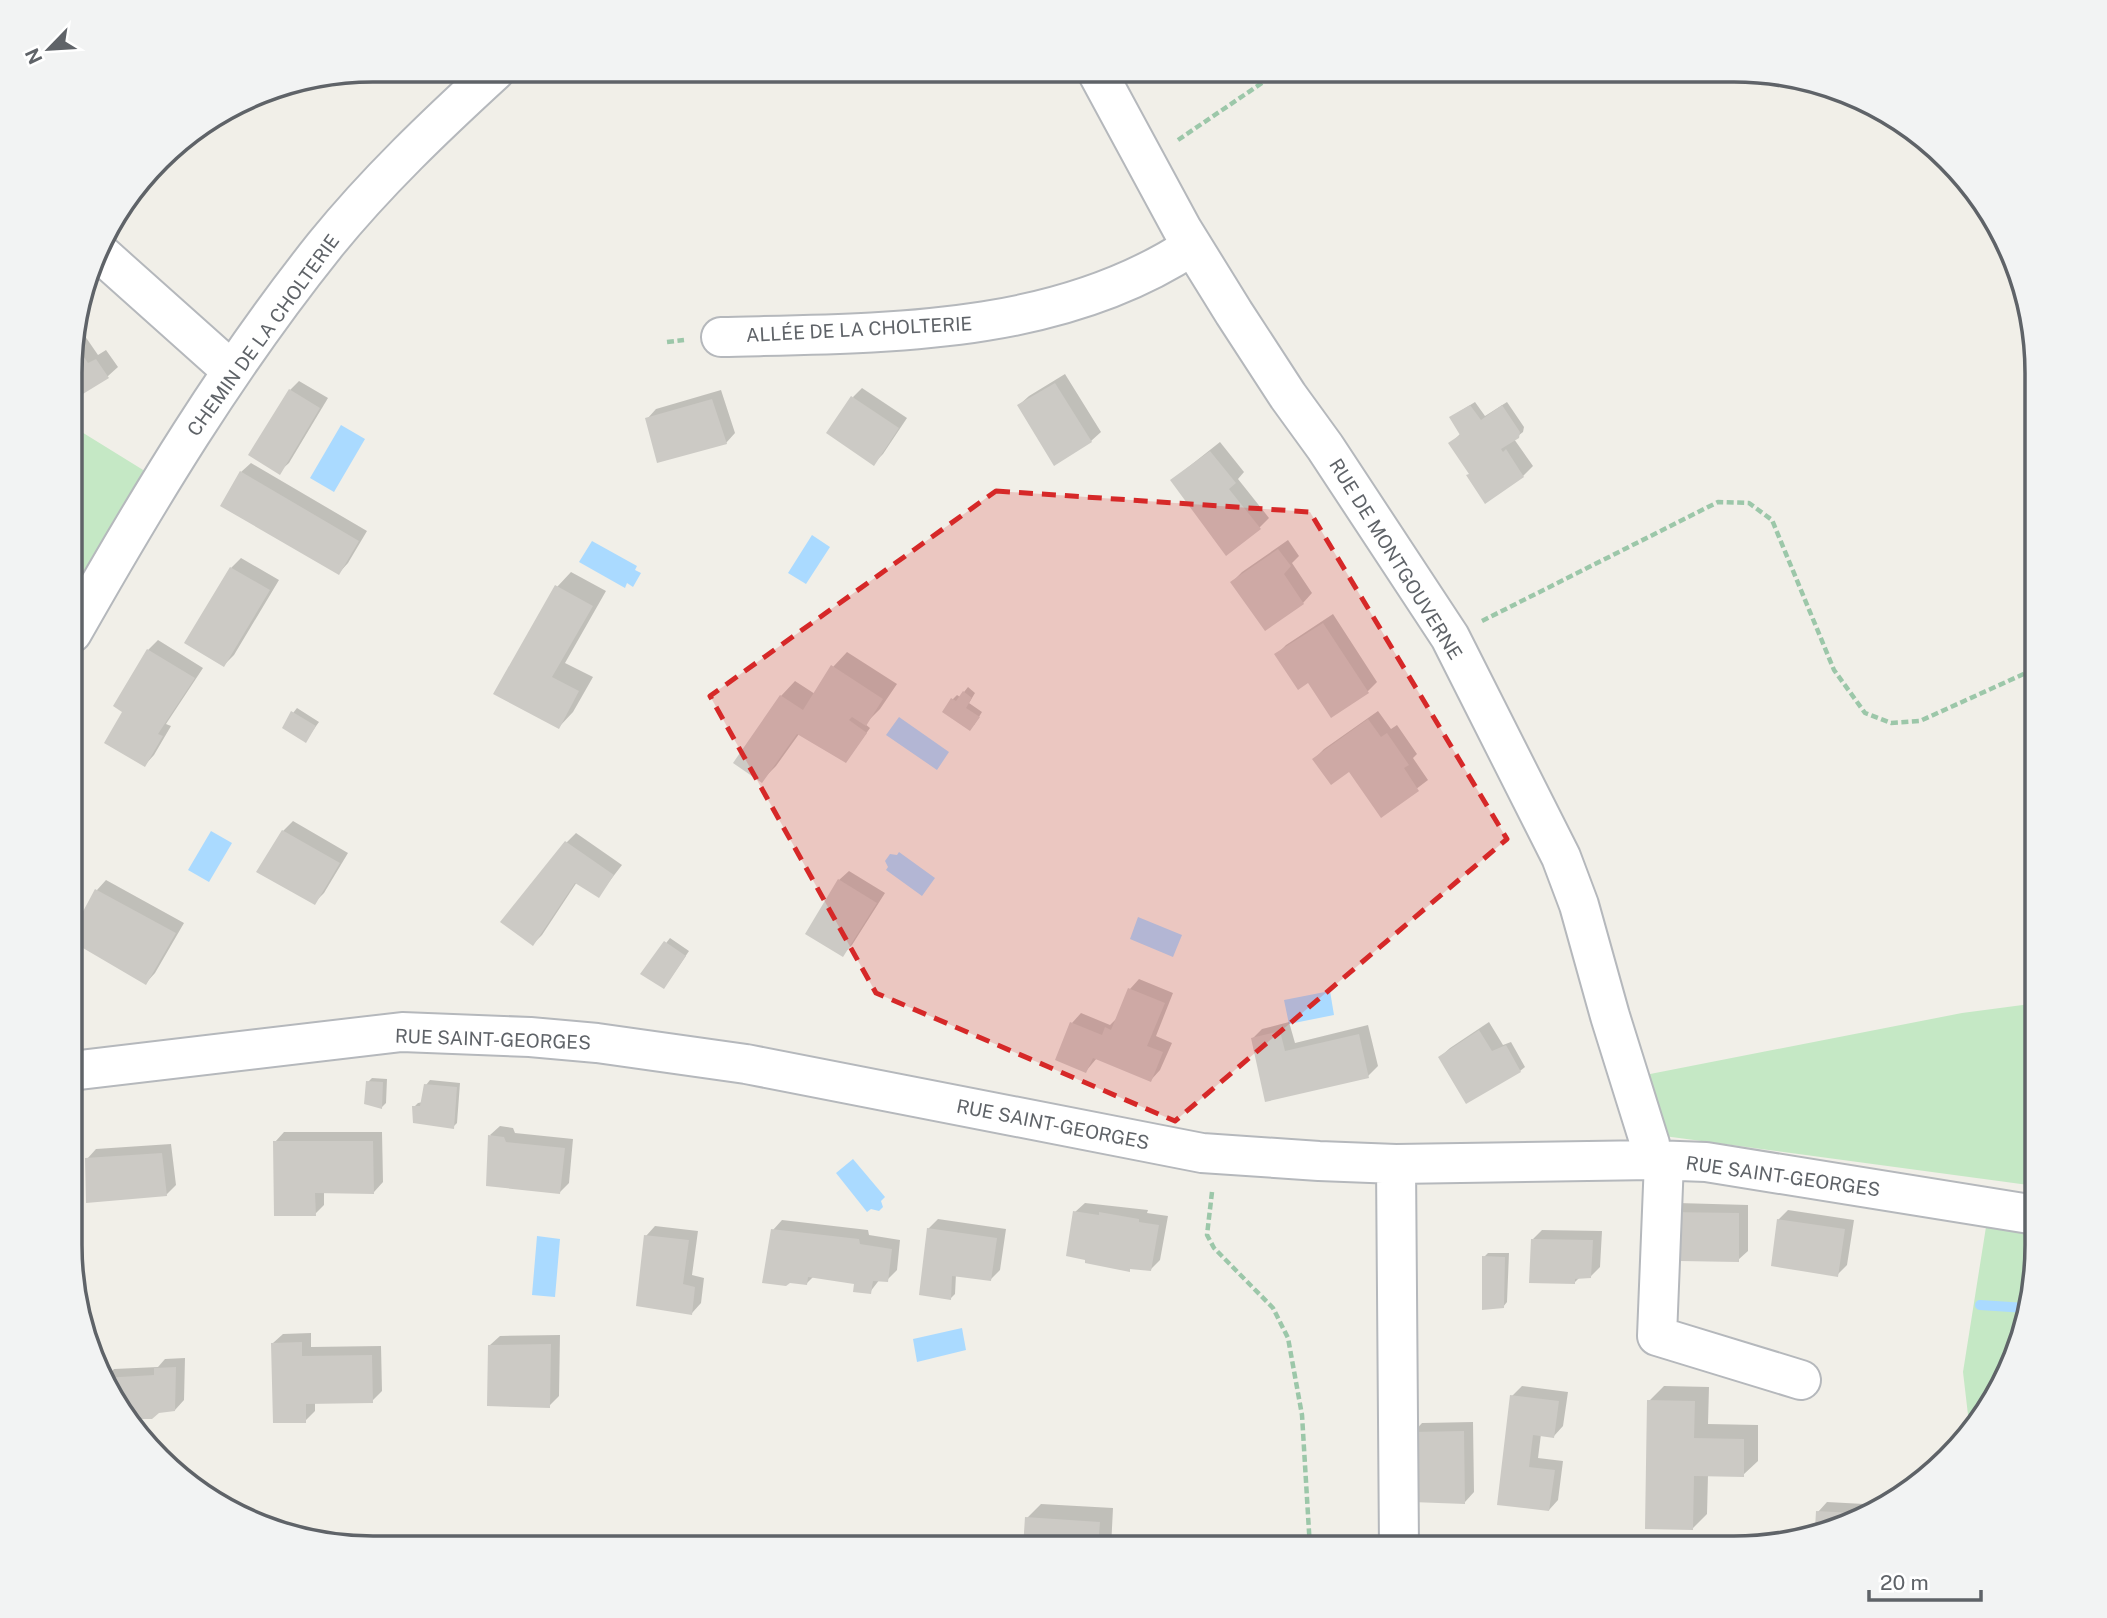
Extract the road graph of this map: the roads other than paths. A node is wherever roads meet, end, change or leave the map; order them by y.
1 (483, 82) edge
2 (1102, 82) edge
3 (1192, 246) junction
4 (106, 258) edge
5 (721, 337) dead end
6 (232, 371) junction
7 (82, 616) edge
8 (82, 1070) edge
9 (1658, 1160) junction
10 (1396, 1164) junction
11 (2025, 1213) edge
12 (1801, 1380) dead end
13 (1399, 1536) edge

1 - 6 street, CHEMIN DE LA CHOLTERIE
2 - 3 street, RUE DE MONTGOUVERNE
3 - 5 street, ALLÉE DE LA CHOLTERIE
3 - 9 street, RUE DE MONTGOUVERNE
4 - 6 street
6 - 7 street, CHEMIN DE LA CHOLTERIE
8 - 10 street, RUE SAINT-GEORGES
9 - 10 street, RUE SAINT-GEORGES
9 - 11 street, RUE SAINT-GEORGES
9 - 12 street, RUE DE MONTGOUVERNE
10 - 13 street

